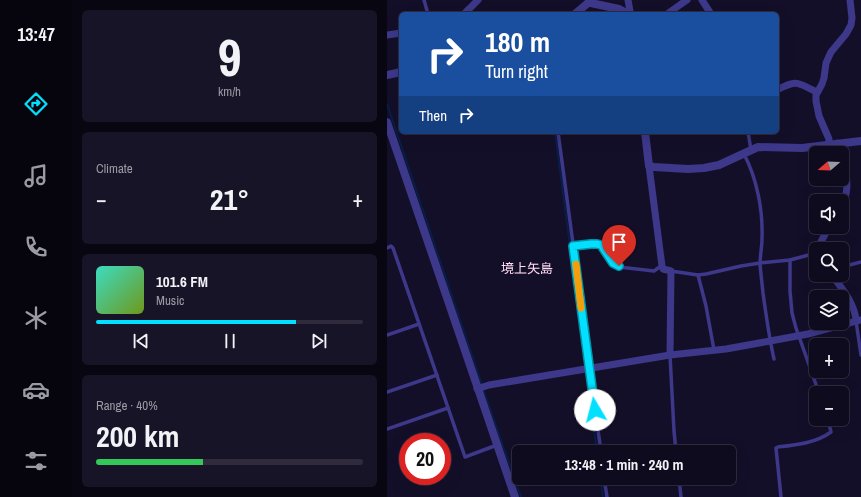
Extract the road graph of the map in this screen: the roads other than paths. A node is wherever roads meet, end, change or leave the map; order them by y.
1 (424, 0) edge
2 (479, 0) edge
3 (628, 0) edge
4 (687, 0) edge
5 (702, 0) edge
6 (850, 0) edge
7 (586, 2) edge
8 (427, 12) edge
9 (466, 12) edge
10 (577, 12) edge
11 (625, 12) edge
12 (629, 12) edge
13 (670, 12) edge
14 (710, 12) edge
15 (399, 33) edge
16 (387, 35) edge
17 (399, 72) edge
18 (387, 75) edge
19 (779, 89) edge
20 (817, 92) junction
21 (387, 122) edge
22 (558, 134) edge
23 (645, 134) edge
24 (748, 134) edge
25 (861, 141) edge
26 (833, 144) junction
27 (748, 152) junction
28 (649, 166) junction
29 (573, 246) junction
30 (387, 248) edge
31 (809, 255) edge
32 (790, 260) junction
33 (760, 262) junction
34 (861, 262) edge
35 (849, 265) edge
36 (662, 266) junction
37 (671, 271) junction
38 (698, 275) junction
39 (837, 282) edge
40 (859, 320) edge
41 (419, 324) junction
42 (387, 335) edge
43 (798, 336) junction
44 (770, 341) junction
45 (714, 350) junction
46 (861, 354) edge
47 (670, 355) junction
48 (774, 359) dead end
49 (589, 369) junction
50 (437, 375) junction
51 (387, 386) edge
52 (816, 386) edge
53 (477, 389) junction
54 (388, 392) edge
55 (448, 408) junction
56 (830, 426) edge
57 (387, 429) edge
58 (497, 445) junction
59 (600, 445) edge
60 (675, 445) edge
61 (605, 485) edge
62 (680, 485) edge
63 (515, 497) edge
64 (607, 497) edge
65 (681, 497) edge
66 (781, 497) edge

1 - 8 lane
2 - 9 street
3 - 12 street
4 - 13 street
5 - 14 street
6 - 20 street
7 - 10 street
7 - 11 street
15 - 16 street
17 - 18 street
19 - 20 street
20 - 26 street
21 - 53 street
22 - 29 lane
23 - 28 street
24 - 27 lane
25 - 26 street
26 - 27 street
27 - 28 street
27 - 33 lane
28 - 36 street
29 - 36 lane
29 - 49 lane
30 - 41 lane
31 - 32 lane
32 - 33 lane
32 - 43 lane
33 - 38 lane
33 - 44 lane
34 - 35 lane
36 - 37 street
37 - 38 lane
37 - 47 street
38 - 45 lane
39 - 40 street
40 - 43 street
40 - 46 lane
41 - 42 lane
41 - 50 lane
43 - 44 street
43 - 52 lane
44 - 45 street
44 - 48 lane
45 - 47 street
47 - 49 street
47 - 60 lane
49 - 53 street
49 - 59 lane
50 - 54 lane
50 - 55 lane
51 - 54 lane
53 - 58 street
55 - 57 lane
55 - 58 lane
56 - 66 lane
58 - 63 street
61 - 64 lane
62 - 65 lane

